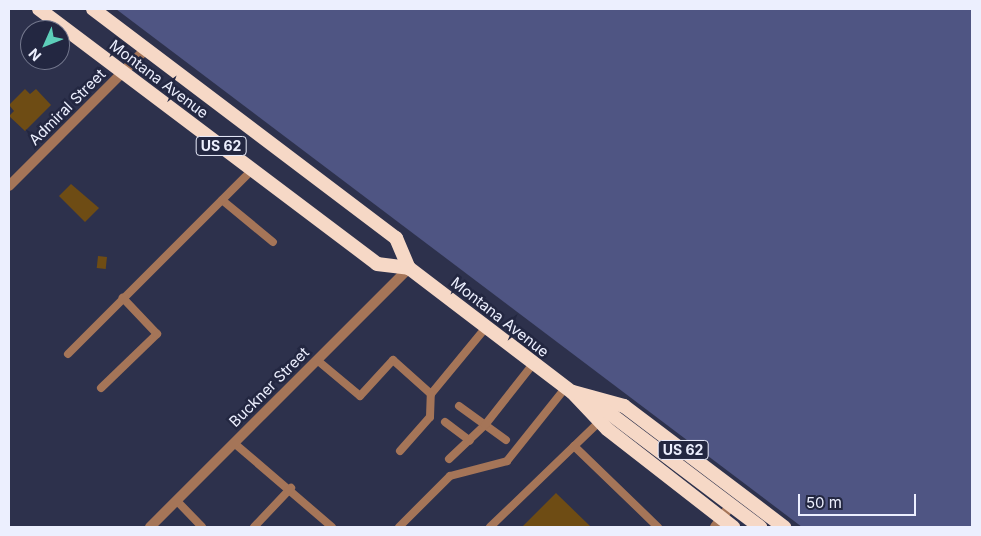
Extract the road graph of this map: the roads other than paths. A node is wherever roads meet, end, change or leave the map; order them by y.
1 (40, 9) edge
2 (93, 9) edge
3 (146, 49) junction
4 (123, 72) junction
5 (252, 170) junction
6 (9, 186) edge
7 (222, 200) junction
8 (273, 242) dead end
9 (409, 268) junction
10 (123, 298) junction
11 (487, 326) junction
12 (68, 354) dead end
13 (317, 360) junction
14 (534, 364) junction
15 (101, 388) dead end
16 (569, 389) junction
17 (431, 394) junction
18 (586, 395) junction
19 (459, 406) dead end
20 (600, 421) junction
21 (445, 422) dead end
22 (485, 425) junction
23 (506, 440) dead end
24 (470, 441) junction
25 (234, 443) junction
26 (574, 446) junction
27 (400, 451) dead end
28 (448, 459) dead end
29 (291, 488) junction
30 (177, 500) junction
31 (731, 505) junction
32 (718, 523) edge
33 (150, 527) edge
34 (202, 527) edge
35 (254, 527) edge
36 (332, 527) edge
37 (399, 527) edge
38 (490, 527) edge
39 (658, 527) edge
40 (733, 527) edge
41 (760, 527) edge
42 (784, 527) edge

1 - 4 highway, Montana Avenue / US 62
2 - 3 highway, Montana Avenue / US 62
3 - 4 street, Admiral Street
3 - 9 highway, Montana Avenue / US 62
4 - 5 highway, Montana Avenue / US 62
4 - 6 street, Admiral Street
5 - 7 lane
5 - 9 highway, Montana Avenue / US 62
7 - 8 lane
7 - 10 lane
9 - 11 highway, Montana Avenue / US 62
9 - 13 street, Buckner Street
10 - 12 lane
10 - 15 lane
11 - 14 highway, Montana Avenue / US 62
11 - 17 lane
13 - 17 lane
13 - 25 street, Buckner Street
14 - 16 highway, Montana Avenue / US 62
14 - 22 lane
16 - 18 highway, Montana Avenue / US 62
16 - 20 highway, Montana Avenue / US 62
16 - 37 lane
17 - 27 lane
18 - 31 highway
18 - 42 highway, Montana Avenue / US 62
19 - 22 lane
20 - 26 lane
20 - 32 highway, Montana Avenue / US 62
21 - 24 lane
22 - 23 lane
22 - 24 lane
24 - 28 lane
25 - 29 lane
25 - 30 street, Buckner Street
26 - 38 lane
26 - 39 lane
29 - 35 lane
29 - 36 lane
30 - 33 street, Buckner Street
30 - 34 lane
31 - 32 street
31 - 41 highway
32 - 40 highway, Montana Avenue / US 62

